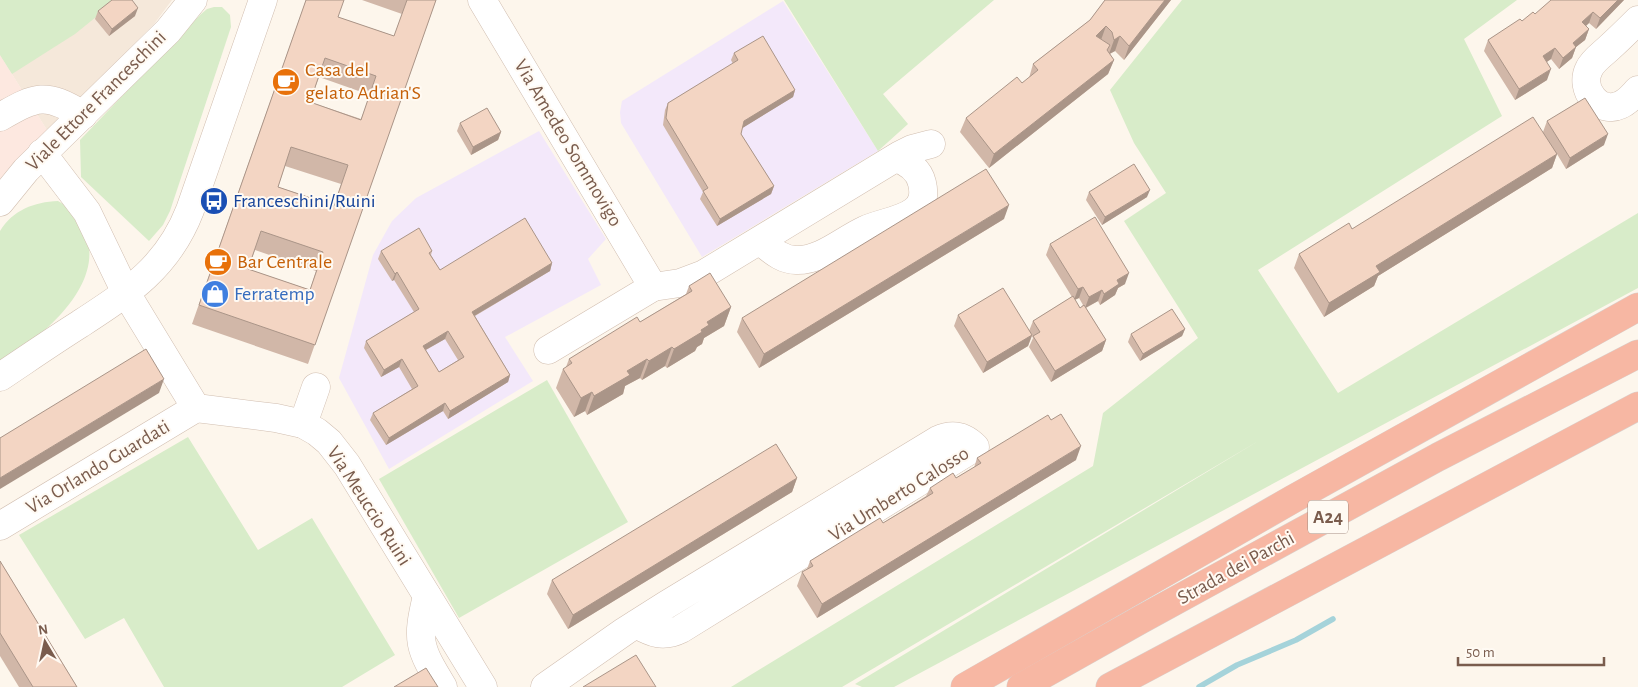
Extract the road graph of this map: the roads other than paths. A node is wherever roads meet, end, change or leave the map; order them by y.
1 (193, 0) edge
2 (482, 0) edge
3 (259, 2) edge
4 (1638, 20) edge
5 (1638, 90) edge
6 (83, 114) junction
7 (0, 118) edge
8 (931, 144) dead end
9 (42, 153) junction
10 (896, 158) junction
11 (0, 202) edge
12 (760, 241) junction
13 (653, 287) junction
14 (126, 293) junction
15 (1638, 307) edge
16 (548, 350) dead end
17 (1638, 354) edge
18 (0, 377) edge
19 (316, 387) dead end
20 (1638, 406) edge
21 (196, 408) junction
22 (303, 424) junction
23 (0, 526) edge
24 (776, 538) junction
25 (791, 561) junction
26 (427, 596) junction
27 (636, 624) junction
28 (443, 687) edge
29 (483, 687) edge
30 (545, 687) edge
31 (965, 687) edge
32 (1021, 687) edge
33 (1110, 687) edge

1 - 6 street, Viale Ettore Franceschini
2 - 13 street, Via Amedeo Sommovigo
3 - 14 street
4 - 5 street
6 - 7 street
6 - 9 street, Viale Ettore Franceschini
8 - 10 street
9 - 11 street, Viale Ettore Franceschini
9 - 14 street
10 - 12 street
10 - 12 street
12 - 13 street
13 - 16 street
14 - 18 street
14 - 21 street
15 - 31 highway
17 - 32 highway, Strada dei Parchi / A24
19 - 22 street
20 - 33 highway, A24
21 - 22 street, Via Meuccio Ruini
21 - 23 street, Via Orlando Guardati
22 - 26 street, Via Meuccio Ruini
24 - 25 street
24 - 25 street, Via Umberto Calosso
24 - 27 street, Via Umberto Calosso
25 - 27 street, Via Umberto Calosso
26 - 28 street
26 - 29 street, Via Meuccio Ruini
27 - 30 street, Via Umberto Calosso

